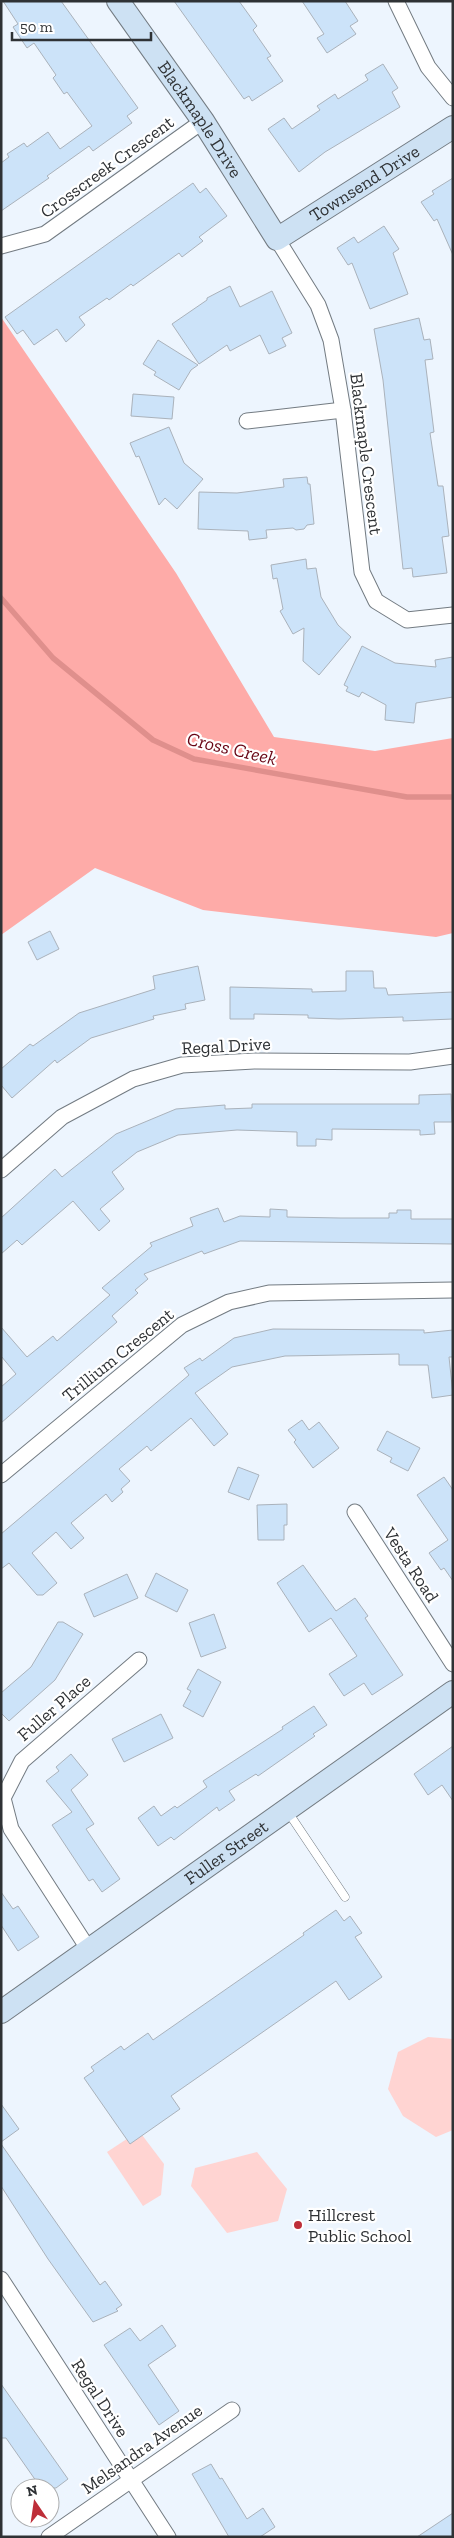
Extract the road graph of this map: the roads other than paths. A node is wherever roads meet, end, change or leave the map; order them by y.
1 (118, 1) edge
2 (396, 1) edge
3 (453, 98) edge
4 (203, 121) junction
5 (453, 127) edge
6 (277, 240) junction
7 (1, 246) edge
8 (343, 410) junction
9 (247, 421) dead end
10 (453, 615) edge
11 (453, 1056) edge
12 (1, 1170) edge
13 (453, 1290) edge
14 (1, 1475) edge
15 (355, 1512) dead end
16 (139, 1660) dead end
17 (453, 1664) edge
18 (453, 1692) edge
19 (287, 1810) junction
20 (345, 1898) dead end
21 (89, 1950) junction
22 (1, 2012) edge
23 (1, 2279) edge
24 (232, 2410) dead end
25 (130, 2480) junction
26 (49, 2537) edge
27 (168, 2537) edge

1 - 4 street, Blackmaple Drive
2 - 3 street
4 - 6 street, Blackmaple Drive
4 - 7 street, Crosscreek Crescent
5 - 6 street, Townsend Drive
6 - 8 street, Blackmaple Crescent
8 - 9 street
8 - 10 street, Blackmaple Crescent
11 - 12 street, Regal Drive
13 - 14 street, Trillium Crescent
15 - 17 street, Vesta Road
16 - 21 street, Fuller Place
18 - 19 street, Fuller Street
19 - 20 lane
19 - 21 street, Fuller Street
21 - 22 street, Fuller Street
23 - 25 street, Regal Drive
24 - 25 street, Melsandra Avenue
25 - 26 street, Melsandra Avenue
25 - 27 street, Regal Drive

